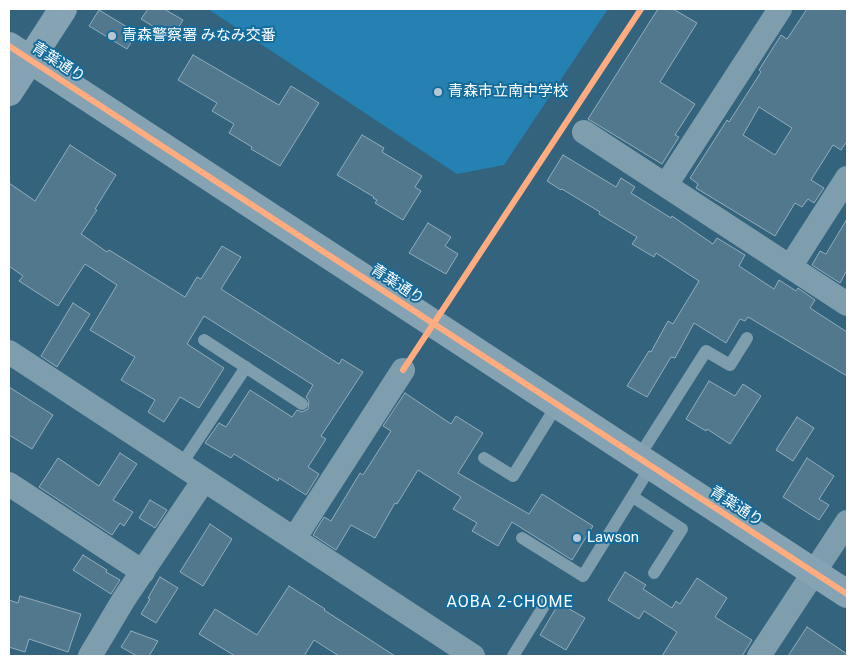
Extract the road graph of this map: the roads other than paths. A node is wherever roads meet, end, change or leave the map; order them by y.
1 (63, 9) edge
2 (780, 9) edge
3 (20, 53) edge
4 (9, 92) edge
5 (584, 132) dead end
6 (847, 178) edge
7 (666, 185) junction
8 (790, 266) junction
9 (847, 304) edge
10 (747, 338) dead end
11 (204, 340) dead end
12 (9, 352) edge
13 (246, 368) junction
14 (403, 370) dead end
15 (302, 404) dead end
16 (557, 405) junction
17 (484, 458) dead end
18 (645, 462) junction
19 (181, 465) junction
20 (204, 480) junction
21 (9, 484) edge
22 (633, 496) junction
23 (847, 522) edge
24 (522, 538) dead end
25 (294, 539) junction
26 (143, 572) junction
27 (654, 573) dead end
28 (814, 573) junction
29 (847, 594) edge
30 (547, 601) dead end
31 (90, 656) edge
32 (473, 656) edge
33 (513, 656) edge
34 (759, 656) edge

1 - 3 street
2 - 7 street
3 - 4 street
3 - 16 street, 青葉通り
5 - 7 street
6 - 8 street
7 - 8 street
8 - 9 street
10 - 18 lane
11 - 13 lane
12 - 19 street
13 - 15 lane
13 - 19 lane
14 - 25 street
16 - 17 lane
16 - 18 street, 青葉通り
18 - 22 lane
18 - 28 street, 青葉通り
19 - 20 street
20 - 25 street
20 - 26 street
21 - 26 street
22 - 24 lane
22 - 27 lane
23 - 28 street
25 - 32 street
26 - 31 street
28 - 29 street, 青葉通り
28 - 34 street
30 - 33 lane

